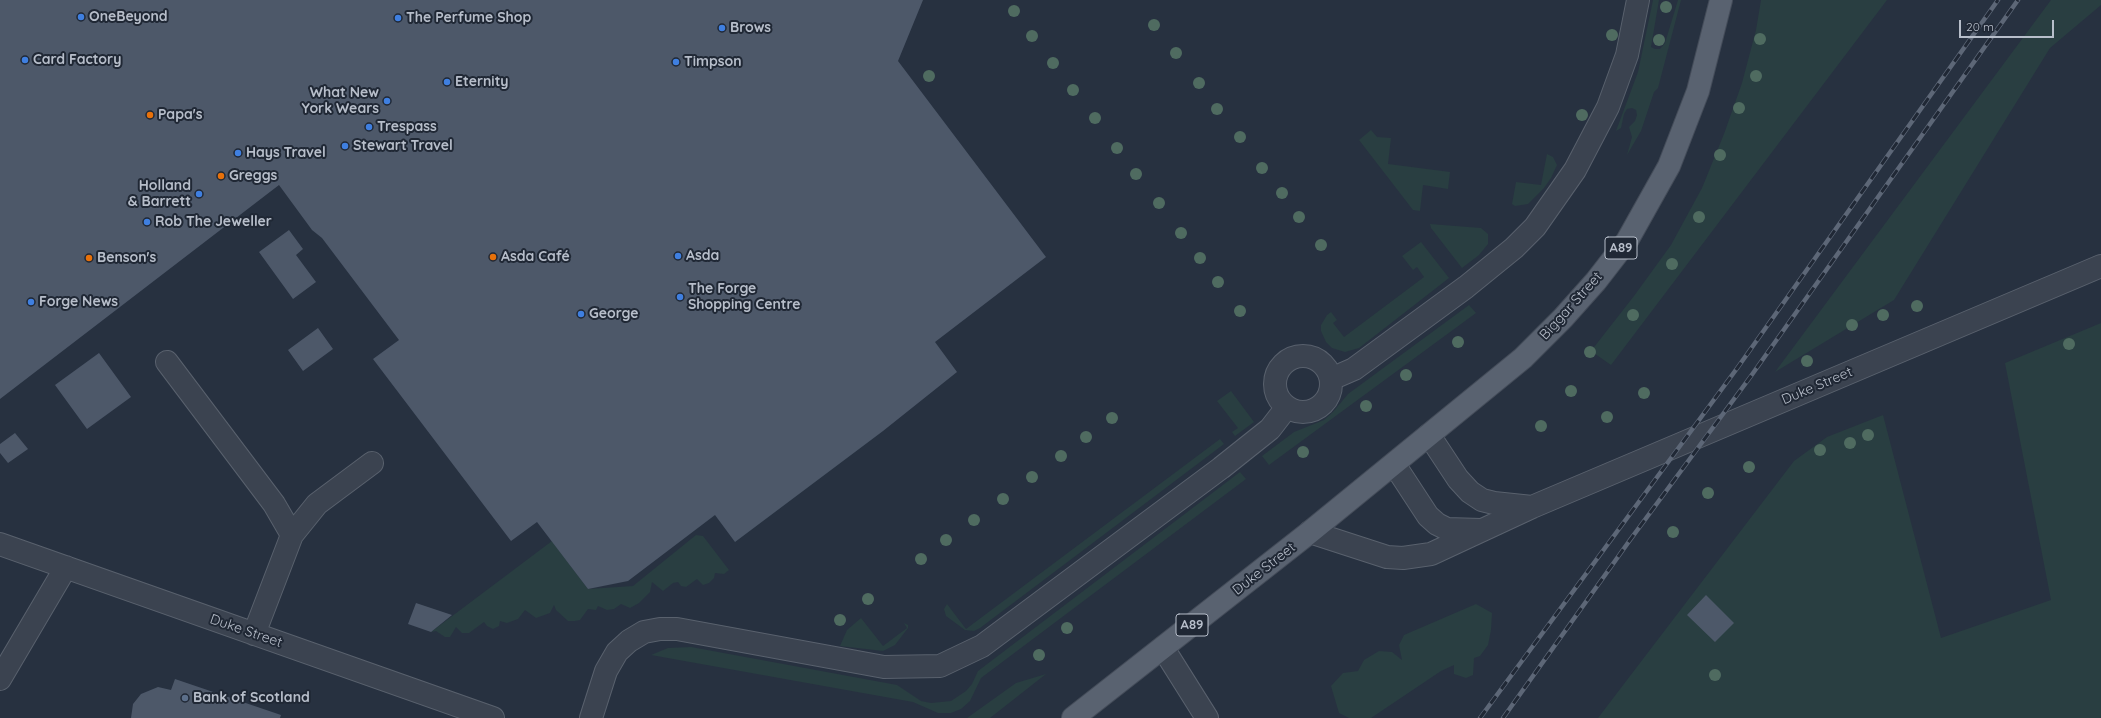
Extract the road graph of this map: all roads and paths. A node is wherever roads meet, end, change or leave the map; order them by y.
1 (1638, 0) edge
2 (1720, 0) edge
3 (2101, 266) edge
4 (167, 362) dead end
5 (1331, 380) junction
6 (1287, 407) junction
7 (1429, 435) junction
8 (372, 463) dead end
9 (1394, 464) junction
10 (1532, 507) junction
11 (1484, 530) junction
12 (1310, 532) junction
13 (292, 536) junction
14 (0, 544) edge
15 (66, 567) junction
16 (254, 634) junction
17 (1163, 648) junction
18 (0, 679) edge
19 (482, 716) edge
20 (591, 718) edge
21 (1073, 718) edge
22 (1206, 718) edge

1 - 5 street
2 - 7 main road, Biggar Street / A89
3 - 10 street, Duke Street
4 - 13 street
5 - 6 street
5 - 6 street
6 - 20 street
7 - 9 main road, Biggar Street / A89
7 - 10 street, Duke Street
8 - 13 street
9 - 11 street, Duke Street
9 - 12 main road, Biggar Street / A89
10 - 11 street, Duke Street
11 - 12 street, Duke Street
12 - 17 main road, Duke Street / A89
13 - 16 street
14 - 15 street, Duke Street
15 - 16 street, Duke Street
15 - 18 street
16 - 19 street, Duke Street
17 - 21 main road, Duke Street / A89
17 - 22 street

